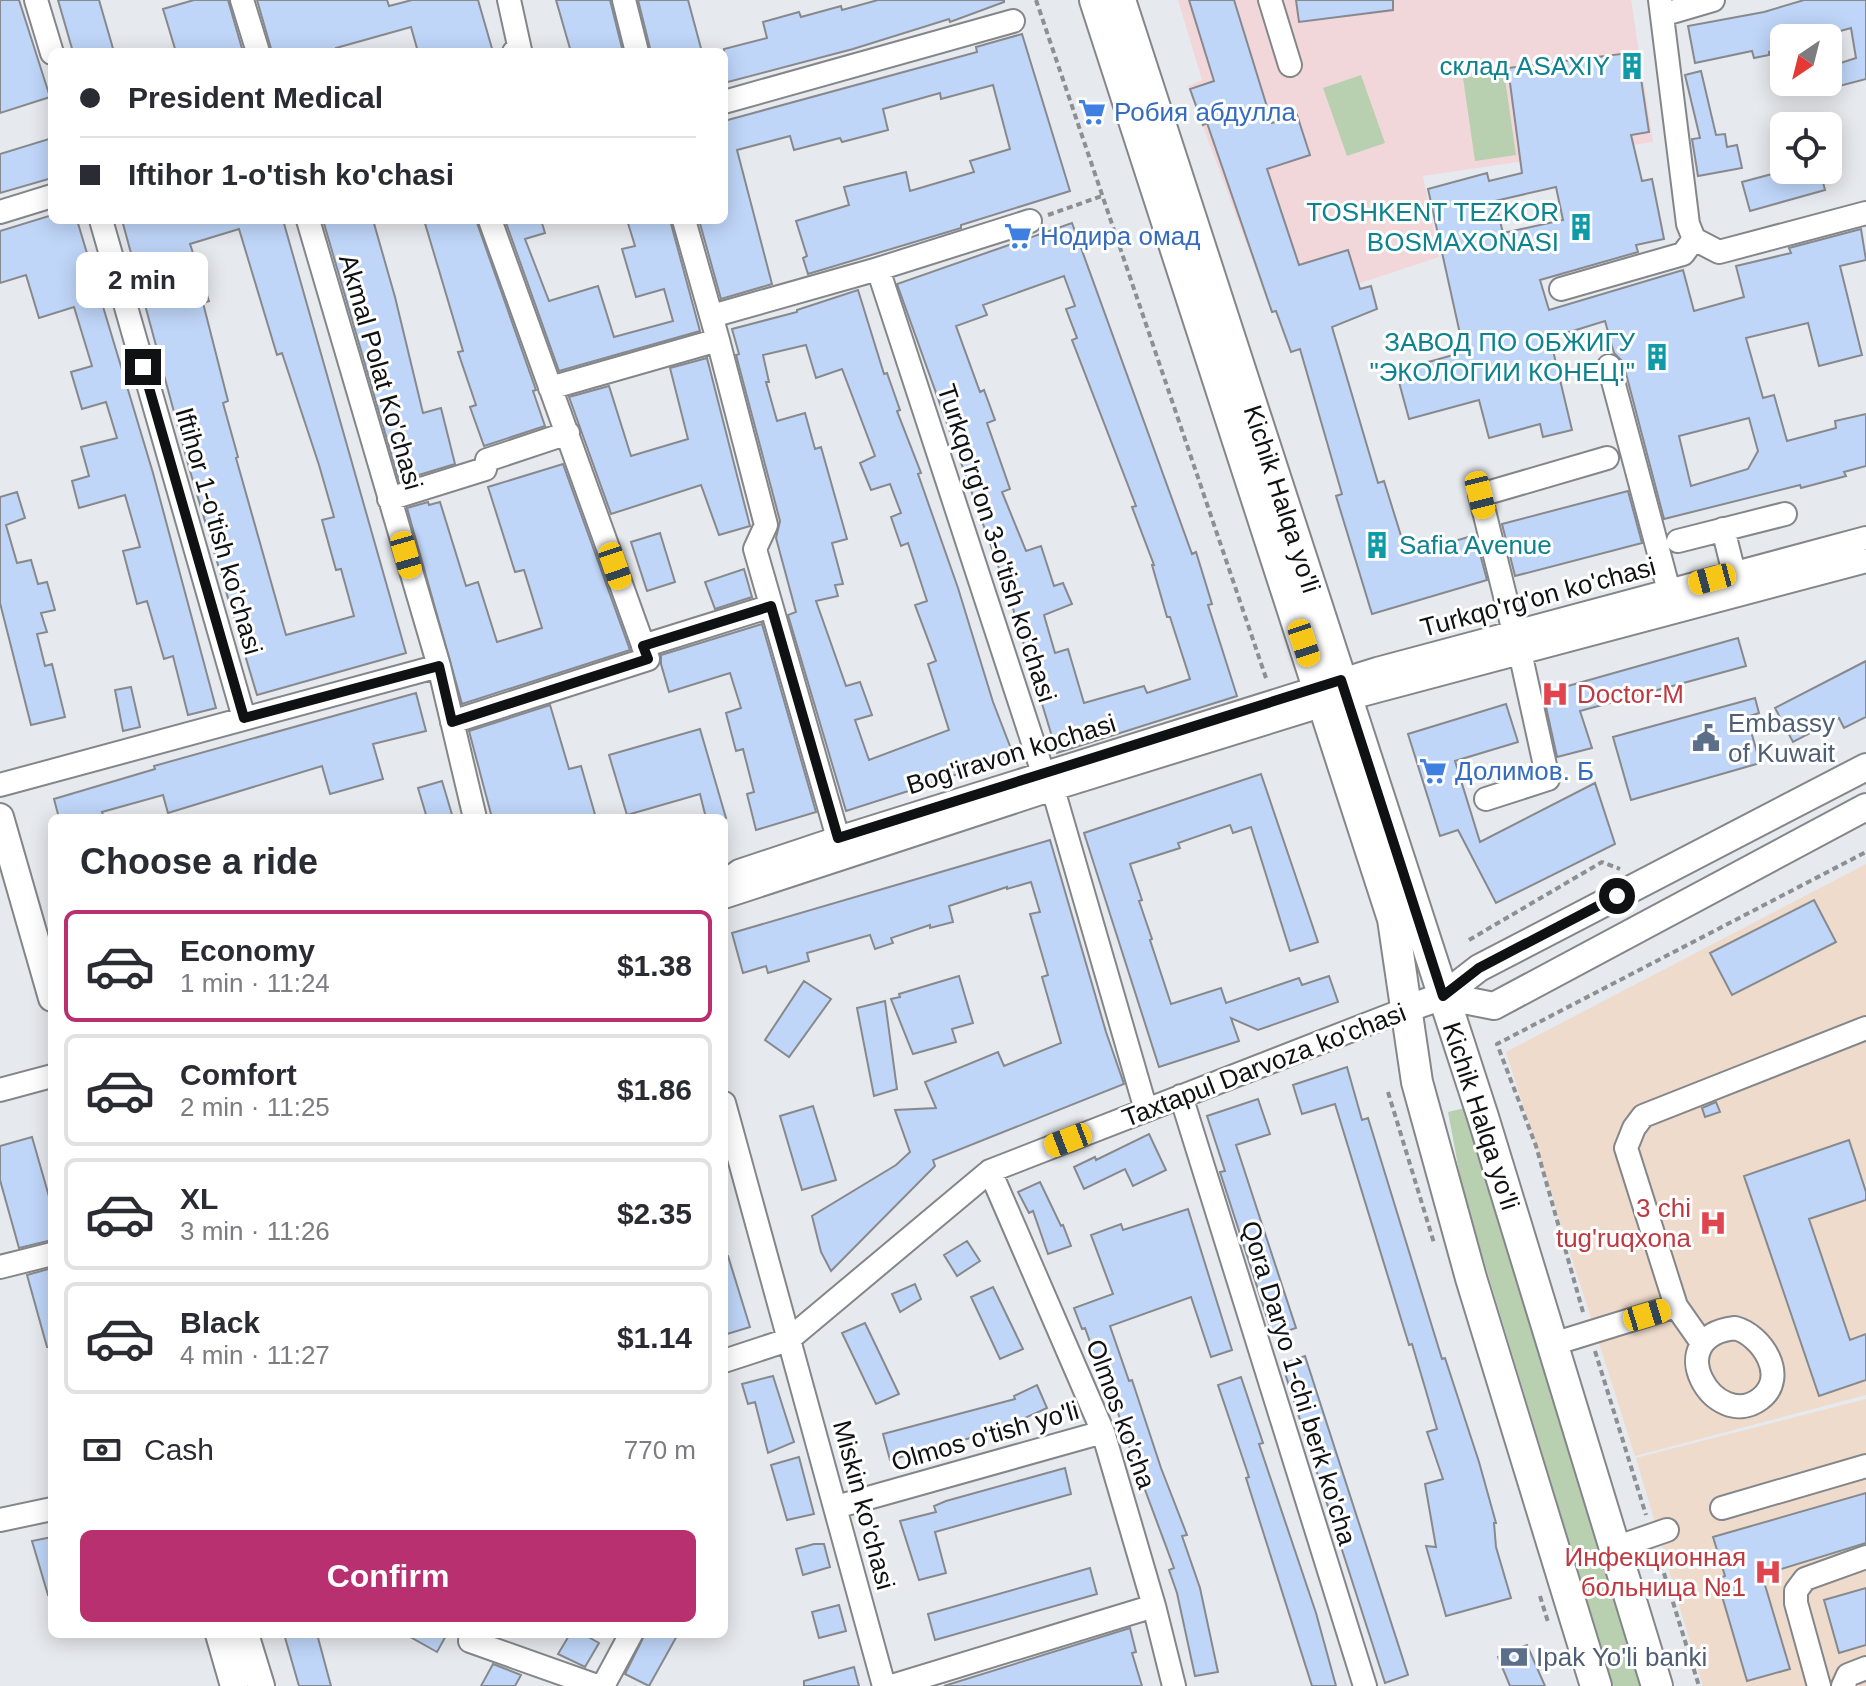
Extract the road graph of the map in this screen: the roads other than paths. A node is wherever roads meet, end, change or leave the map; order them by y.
1 (36, 0) edge
2 (242, 0) edge
3 (509, 0) edge
4 (624, 0) edge
5 (1095, 0) edge
6 (1120, 0) edge
7 (1270, 0) edge
8 (1713, 0) edge
9 (1661, 8) edge
10 (1013, 21) dead end
11 (50, 48) edge
12 (257, 48) edge
13 (520, 48) edge
14 (636, 48) edge
15 (1290, 65) dead end
16 (728, 101) edge
17 (48, 197) edge
18 (0, 212) edge
19 (1866, 213) edge
20 (1030, 221) road end
21 (102, 224) edge
22 (309, 224) edge
23 (491, 224) edge
24 (685, 224) edge
25 (1694, 239) junction
26 (878, 269) junction
27 (1561, 289) dead end
28 (712, 316) junction
29 (718, 340) junction
30 (1609, 366) dead end
31 (550, 388) junction
32 (568, 433) junction
33 (1607, 458) dead end
34 (389, 499) junction
35 (1785, 514) dead end
36 (1723, 529) junction
37 (1866, 538) edge
38 (1678, 541) dead end
39 (1866, 561) edge
40 (1734, 573) junction
41 (1669, 591) junction
42 (771, 606) junction
43 (1517, 642) junction
44 (646, 653) junction
45 (439, 666) junction
46 (1332, 692) junction
47 (244, 718) junction
48 (452, 722) junction
49 (1866, 767) edge
50 (1048, 781) junction
51 (0, 785) edge
52 (1486, 799) dead end
53 (1866, 807) edge
54 (474, 814) edge
55 (2, 832) edge
56 (838, 838) junction
57 (728, 879) edge
58 (728, 896) edge
59 (48, 985) edge
60 (1443, 996) junction
61 (1406, 1009) junction
62 (1866, 1028) edge
63 (48, 1077) edge
64 (0, 1090) edge
65 (1181, 1096) junction
66 (1146, 1110) junction
67 (728, 1118) edge
68 (990, 1171) junction
69 (48, 1255) edge
70 (0, 1267) edge
71 (1676, 1306) junction
72 (788, 1340) junction
73 (1702, 1343) dead end
74 (1553, 1344) junction
75 (728, 1360) edge
76 (1103, 1432) junction
77 (1866, 1466) edge
78 (836, 1507) junction
79 (1722, 1508) dead end
80 (48, 1510) edge
81 (0, 1520) edge
82 (1667, 1530) dead end
83 (1615, 1548) junction
84 (1866, 1557) edge
85 (1154, 1606) junction
86 (220, 1638) edge
87 (246, 1638) edge
88 (629, 1638) edge
89 (470, 1641) dead end
90 (1866, 1668) edge
91 (234, 1686) edge
92 (261, 1686) edge
93 (600, 1686) edge
94 (884, 1686) edge
95 (892, 1686) edge
96 (1174, 1686) edge
97 (1365, 1686) edge
98 (1596, 1686) edge
99 (1657, 1686) edge
100 (1819, 1686) edge
101 (1843, 1686) edge

1 - 11 street
2 - 12 street
3 - 13 street
4 - 14 street
5 - 46 highway, Kichik Halqa yo'li
6 - 46 highway, Kichik Halqa yo'li
7 - 15 street
8 - 9 street
9 - 25 street
10 - 16 street
17 - 18 street
19 - 25 street
20 - 26 street
21 - 47 street, Iftihor 1-o'tish ko'chasi
22 - 34 street, Akmal Polat Ko'chasi
23 - 31 street
24 - 28 street
25 - 27 street
26 - 28 street
26 - 50 street, Turkqo'rg'on 3-o'tish ko'chasi
28 - 29 street
29 - 31 street
29 - 42 street
30 - 41 street
31 - 32 street
32 - 34 street
32 - 44 street
33 - 43 street
34 - 45 street, Akmal Polat Ko'chasi
35 - 36 street
36 - 38 street
36 - 40 street
37 - 40 street, Turkqo'rg'on ko'chasi
39 - 43 street, Turkqo'rg'on ko'chasi
40 - 41 street, Turkqo'rg'on ko'chasi
41 - 43 street, Turkqo'rg'on ko'chasi
42 - 44 street
42 - 56 street
43 - 46 street, Turkqo'rg'on ko'chasi
43 - 52 street
44 - 48 street
45 - 47 street
45 - 48 street, Akmal Polat Ko'chasi
46 - 50 street, Bog'iravon kochasi
46 - 60 highway, Kichik Halqa yo'li
46 - 61 highway, Kichik Halqa yo'li
47 - 51 street
48 - 54 street, Akmal Polat Ko'chasi
49 - 60 main road, Taxtapul Darvoza ko'chasi
50 - 56 street, Bog'iravon kochasi
50 - 58 street, Bog'iravon kochasi
50 - 66 street, Turkqo'rg'on 3-o'tish ko'chasi
53 - 60 main road
55 - 59 main road
56 - 57 street, Bog'iravon kochasi
60 - 61 main road, Taxtapul Darvoza ko'chasi
60 - 74 highway, Kichik Halqa yo'li
61 - 65 street, Taxtapul Darvoza ko'chasi
61 - 98 highway, Kichik Halqa yo'li
62 - 71 street
63 - 64 street
65 - 66 street, Taxtapul Darvoza ko'chasi
65 - 97 street, Qora Daryo 1-chi berk ko'cha
66 - 68 street, Taxtapul Darvoza ko'chasi
67 - 72 street, Miskin ko'chasi
68 - 72 street, Taxtapul Darvoza ko'chasi
68 - 76 street, Olmos ko'cha
69 - 70 street
71 - 73 street
71 - 74 street
72 - 75 street, Taxtapul Darvoza ko'chasi
72 - 78 street, Miskin ko'chasi
74 - 83 highway, Kichik Halqa yo'li
76 - 78 street, Olmos o'tish yo'li
76 - 85 street, Olmos ko'cha
77 - 79 street
78 - 94 street, Miskin ko'chasi
80 - 81 street
82 - 83 street
83 - 99 highway, Kichik Halqa yo'li
84 - 100 street
85 - 95 street
85 - 96 street, Olmos ko'cha
86 - 91 main road
87 - 92 main road
88 - 93 street
89 - 93 street
90 - 101 street

